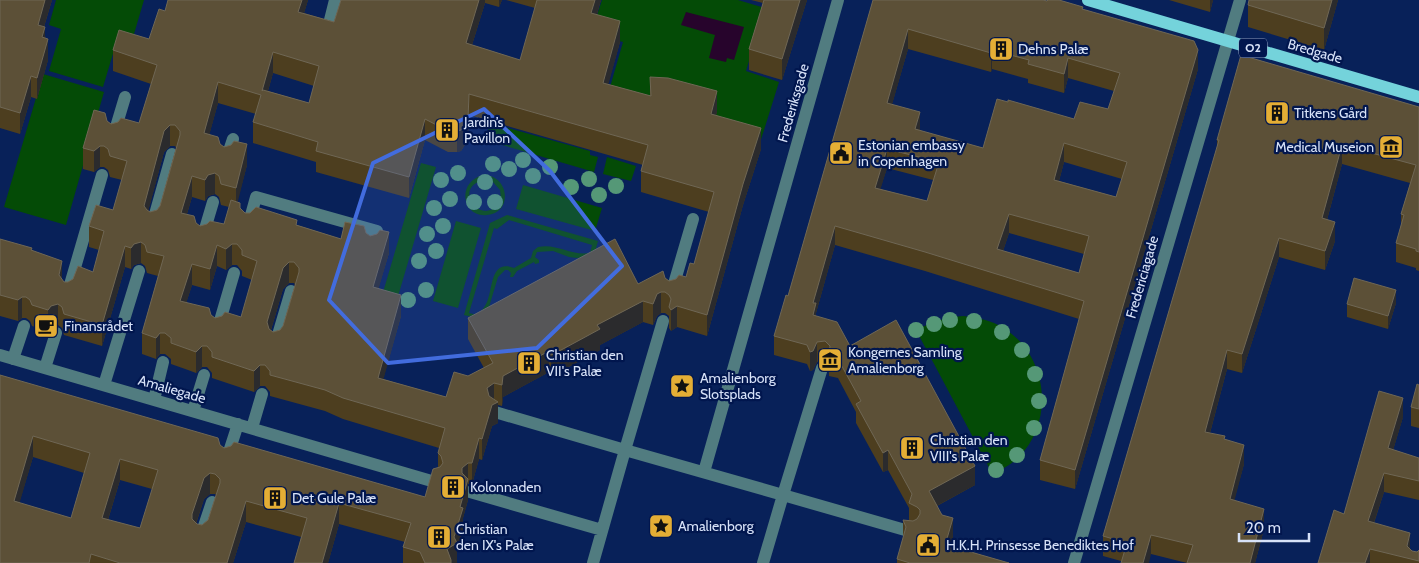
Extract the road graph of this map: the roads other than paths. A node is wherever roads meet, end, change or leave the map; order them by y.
1 (335, 0) edge
2 (838, 0) edge
3 (1088, 0) edge
4 (1240, 0) edge
5 (327, 32) edge
6 (1228, 41) junction
7 (125, 97) dead end
8 (1419, 97) edge
9 (114, 137) edge
10 (233, 139) edge
11 (172, 154) dead end
12 (226, 160) edge
13 (102, 174) dead end
14 (213, 202) dead end
15 (693, 219) dead end
16 (152, 225) edge
17 (248, 226) edge
18 (202, 240) edge
19 (372, 249) edge
20 (139, 271) dead end
21 (234, 273) dead end
22 (291, 290) dead end
23 (671, 294) edge
24 (67, 295) edge
25 (663, 321) dead end
26 (24, 326) dead end
27 (217, 331) edge
28 (56, 333) dead end
29 (275, 345) edge
30 (0, 355) edge
31 (13, 359) junction
32 (163, 362) dead end
33 (45, 368) junction
34 (822, 368) dead end
35 (204, 375) dead end
36 (104, 385) junction
37 (262, 394) dead end
38 (154, 400) junction
39 (193, 411) junction
40 (495, 412) edge
41 (238, 424) junction
42 (252, 428) junction
43 (625, 450) junction
44 (226, 461) edge
45 (704, 472) junction
46 (435, 482) edge
47 (470, 492) dead end
48 (783, 495) junction
49 (212, 502) edge
50 (602, 530) junction
51 (912, 532) edge
52 (200, 538) edge
53 (592, 563) edge
54 (763, 563) edge
55 (1074, 563) edge

1 - 5 street
2 - 45 street, Frederiksgade
3 - 6 main road, Bredgade / O2
4 - 6 street, Fredericiagade
6 - 8 main road, Bredgade / O2
6 - 55 street, Fredericiagade
7 - 9 street
10 - 12 street
11 - 16 street
13 - 24 street
14 - 18 street
15 - 23 street
17 - 19 street
20 - 36 street
21 - 27 street
22 - 29 street
25 - 43 street
26 - 31 street
28 - 33 street
30 - 31 street, Amaliegade
31 - 33 street, Amaliegade
32 - 38 street
33 - 36 street, Amaliegade
34 - 48 street
35 - 39 street
36 - 38 street, Amaliegade
37 - 42 street
38 - 39 street, Amaliegade
39 - 41 street, Amaliegade
40 - 43 street
41 - 42 street, Amaliegade
41 - 44 street
42 - 46 street, Amaliegade
43 - 45 street
43 - 50 street
45 - 48 street
47 - 50 street
48 - 51 street
48 - 54 street
49 - 52 street
50 - 53 street

